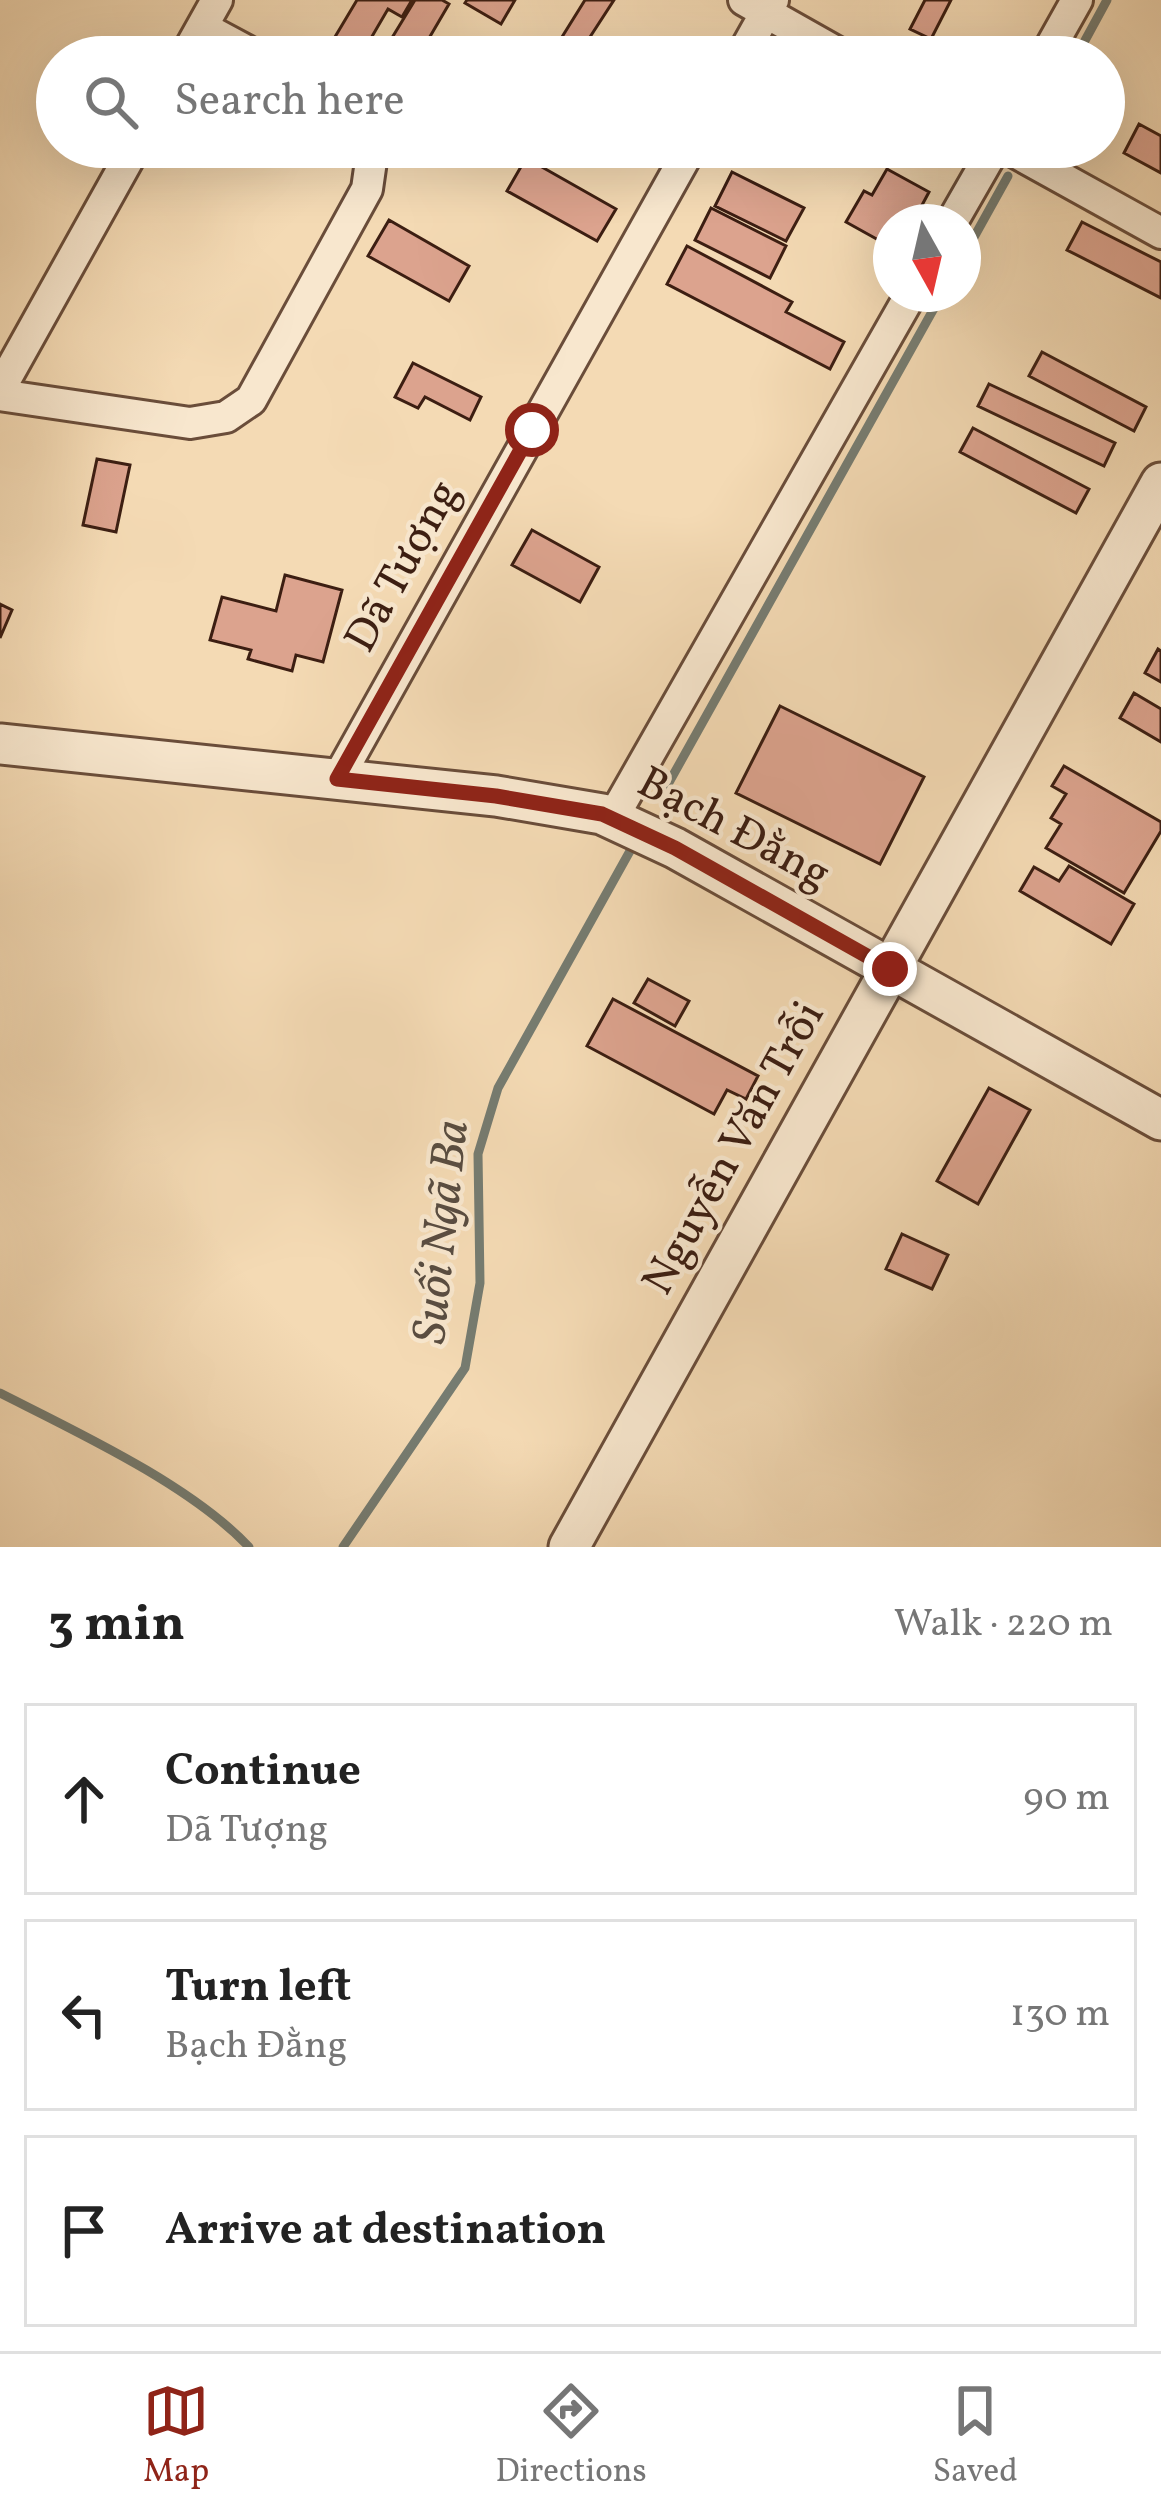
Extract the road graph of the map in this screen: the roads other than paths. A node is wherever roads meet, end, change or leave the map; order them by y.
1 (1077, 0) edge
2 (761, 4) edge
3 (210, 13) edge
4 (235, 36) edge
5 (749, 36) edge
6 (812, 36) edge
7 (1057, 36) edge
8 (123, 168) edge
9 (370, 168) edge
10 (679, 168) edge
11 (983, 168) edge
12 (1044, 168) edge
13 (962, 204) edge
14 (1161, 233) edge
15 (901, 312) edge
16 (0, 392) edge
17 (1161, 483) edge
18 (0, 744) edge
19 (337, 779) junction
20 (612, 819) junction
21 (890, 969) junction
22 (1161, 1120) edge
23 (568, 1547) edge

1 - 7 street
2 - 5 street
2 - 6 street
3 - 4 street
8 - 16 street
9 - 16 street
10 - 19 street, Dã Tượng
11 - 13 street
12 - 14 street
15 - 20 street
17 - 21 street, Nguyễn Văn Trỗi
18 - 19 street, Bạch Đằng
19 - 20 street, Bạch Đằng
20 - 21 street, Bạch Đằng
21 - 22 street, Bạch Đằng
21 - 23 street, Nguyễn Văn Trỗi

